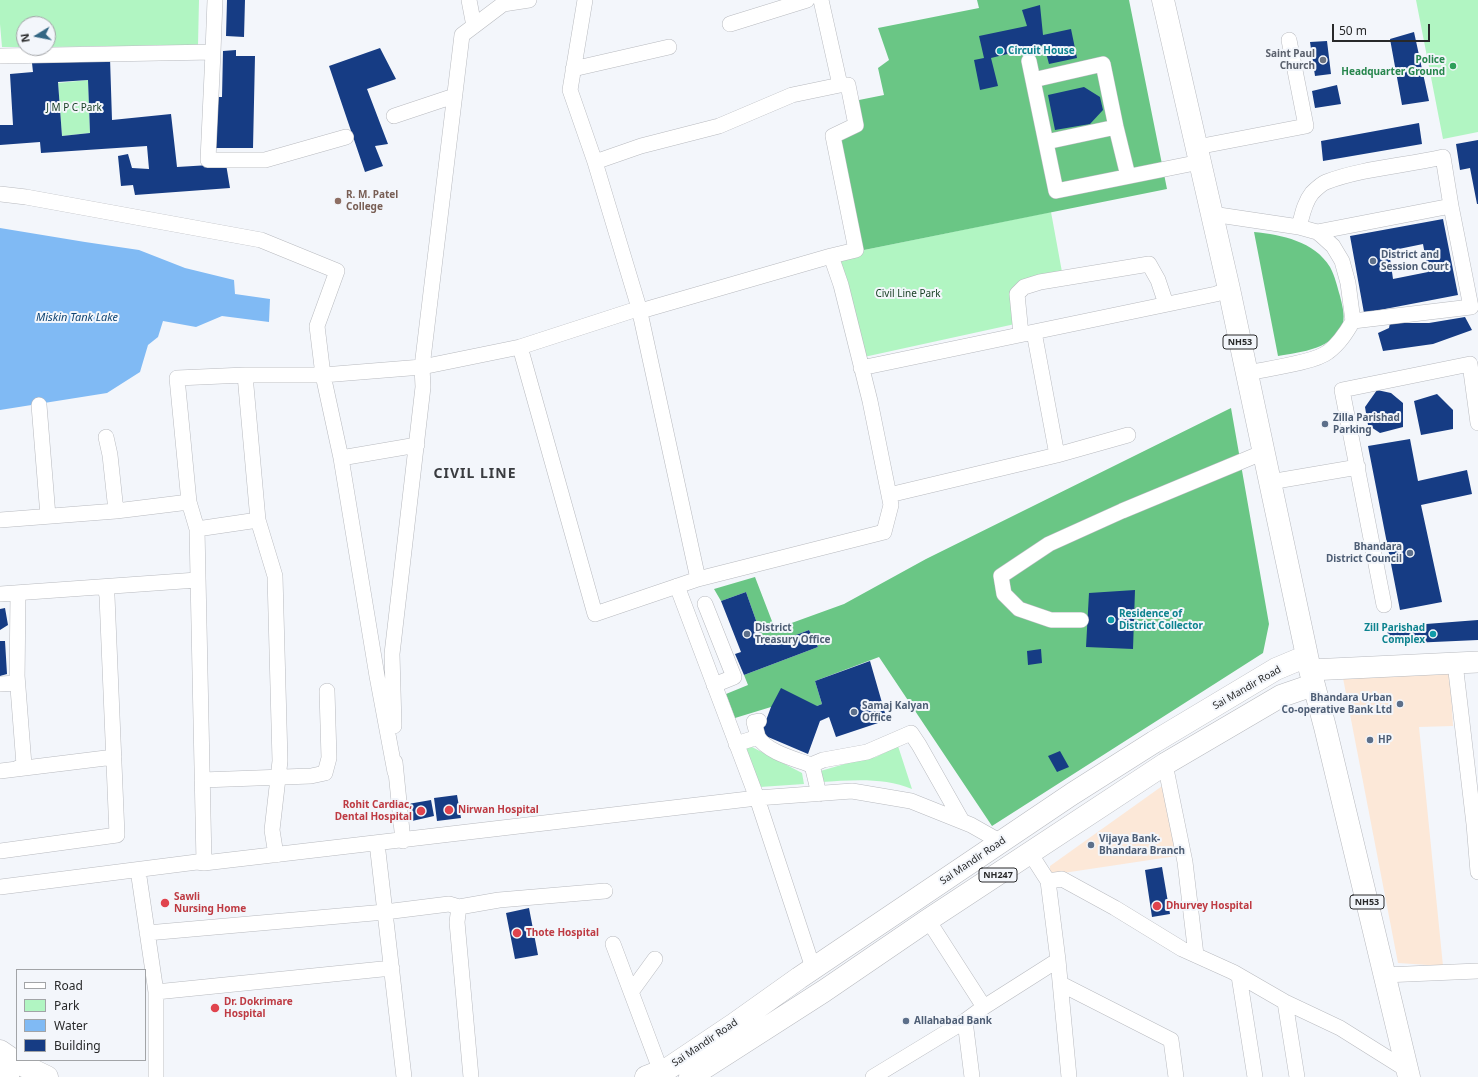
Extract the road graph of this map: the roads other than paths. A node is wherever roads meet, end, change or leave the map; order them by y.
1 (215, 0) edge
2 (469, 0) edge
3 (529, 0) edge
4 (585, 0) edge
5 (807, 0) edge
6 (820, 0) edge
7 (1163, 0) edge
8 (730, 24) dead end
9 (474, 26) junction
10 (1289, 40) dead end
11 (670, 47) dead end
12 (213, 52) junction
13 (0, 56) edge
14 (1029, 61) dead end
15 (573, 69) junction
16 (1033, 80) junction
17 (840, 85) junction
18 (454, 96) junction
19 (394, 116) dead end
20 (1116, 127) junction
21 (346, 137) dead end
22 (1046, 142) junction
23 (1198, 155) junction
24 (595, 162) junction
25 (1128, 176) junction
26 (0, 194) edge
27 (1451, 206) junction
28 (1212, 214) junction
29 (1299, 227) junction
30 (1317, 232) junction
31 (831, 256) junction
32 (1229, 290) junction
33 (1166, 304) junction
34 (1474, 306) edge
35 (640, 311) junction
36 (1353, 321) junction
37 (1028, 333) junction
38 (520, 347) junction
39 (422, 367) junction
40 (861, 368) junction
41 (1247, 373) junction
42 (245, 375) junction
43 (323, 376) junction
44 (39, 405) dead end
45 (1478, 423) edge
46 (1128, 435) dead end
47 (106, 437) dead end
48 (417, 444) junction
49 (1264, 452) junction
50 (1057, 455) junction
51 (341, 458) junction
52 (1358, 467) junction
53 (1270, 482) junction
54 (889, 495) junction
55 (189, 502) junction
56 (116, 512) junction
57 (48, 516) junction
58 (0, 520) edge
59 (258, 520) junction
60 (197, 529) junction
61 (698, 579) junction
62 (197, 580) junction
63 (677, 586) junction
64 (105, 587) junction
65 (18, 593) junction
66 (0, 594) edge
67 (705, 604) dead end
68 (1384, 605) dead end
69 (1298, 614) junction
70 (1081, 620) dead end
71 (1478, 662) edge
72 (1455, 663) junction
73 (1276, 669) junction
74 (1310, 670) junction
75 (17, 675) junction
76 (0, 684) edge
77 (714, 685) junction
78 (327, 691) dead end
79 (1281, 696) junction
80 (759, 721) dead end
81 (1325, 726) junction
82 (758, 737) junction
83 (736, 744) junction
84 (114, 757) junction
85 (1165, 764) junction
86 (812, 765) junction
87 (16, 769) junction
88 (0, 771) edge
89 (395, 772) junction
90 (277, 777) junction
91 (202, 780) junction
92 (819, 794) junction
93 (757, 798) junction
94 (1475, 803) edge
95 (962, 822) junction
96 (403, 840) junction
97 (377, 842) junction
98 (1001, 842) junction
99 (0, 851) edge
100 (276, 855) junction
101 (1023, 858) junction
102 (204, 863) junction
103 (138, 870) junction
104 (1478, 872) edge
105 (1048, 881) junction
106 (0, 887) edge
107 (605, 891) dead end
108 (459, 907) junction
109 (385, 912) junction
110 (928, 920) junction
111 (148, 933) junction
112 (613, 944) dead end
113 (1196, 955) junction
114 (655, 959) dead end
115 (1058, 960) junction
116 (392, 968) junction
117 (813, 968) junction
118 (1478, 971) edge
119 (1384, 975) junction
120 (1239, 976) junction
121 (1061, 984) junction
122 (156, 992) junction
123 (631, 992) junction
124 (1285, 1002) junction
125 (984, 1007) junction
126 (965, 1021) junction
127 (0, 1051) edge
128 (0, 1072) edge
129 (1408, 1074) edge
130 (657, 1075) edge
131 (8, 1077) edge
132 (47, 1077) edge
133 (156, 1077) edge
134 (404, 1077) edge
135 (471, 1077) edge
136 (690, 1077) edge
137 (873, 1077) edge
138 (972, 1077) edge
139 (1069, 1077) edge
140 (1175, 1077) edge
141 (1255, 1077) edge
142 (1297, 1077) edge

1 - 12 street
2 - 9 street
3 - 9 street
4 - 15 street
5 - 8 street
6 - 17 street
7 - 23 highway, NH53
9 - 18 street
10 - 23 street
11 - 15 street
12 - 13 street
12 - 21 street
14 - 16 street
15 - 24 street
16 - 20 street
16 - 22 street
17 - 24 street
17 - 31 street
18 - 19 street
18 - 39 street
20 - 22 street
20 - 25 street
22 - 25 street
23 - 25 street
23 - 28 highway, NH53
24 - 35 street
26 - 43 street
27 - 29 street
27 - 30 street
27 - 34 street
28 - 29 street
28 - 32 highway, NH53
29 - 30 street
30 - 36 street
31 - 35 street
31 - 40 street
32 - 33 street
32 - 41 highway, NH53
33 - 37 street
33 - 37 street
34 - 36 street
35 - 38 street
35 - 61 street
36 - 41 street
37 - 40 street
37 - 50 street
38 - 39 street
38 - 63 street
39 - 43 street
39 - 48 street
40 - 54 street
41 - 49 highway, NH53
42 - 43 street
42 - 55 street
42 - 59 street
43 - 51 street
44 - 57 street
45 - 52 street
46 - 50 street
47 - 56 street
48 - 51 street
48 - 89 street
49 - 53 highway, NH53
49 - 70 street
50 - 54 street
51 - 89 street
52 - 53 street
52 - 68 street
53 - 69 highway, NH53
54 - 61 street
55 - 56 street
55 - 60 street
56 - 57 street
57 - 58 street
59 - 60 street
59 - 90 street
60 - 62 street
61 - 63 street
62 - 64 street
62 - 91 street
63 - 77 street
64 - 65 street
64 - 84 street
65 - 66 street
65 - 75 street
67 - 77 street
69 - 73 highway
69 - 74 highway, NH53
71 - 72 main road
72 - 74 main road
72 - 94 street
73 - 74 highway, Sai Mandir Road / NH247
73 - 98 highway, Sai Mandir Road / NH247
74 - 79 highway, Sai Mandir Road / NH247
74 - 81 highway, NH53
75 - 76 street
75 - 87 street
77 - 83 street
78 - 90 street
79 - 81 highway
79 - 85 highway, Sai Mandir Road / NH247
80 - 82 street
81 - 119 highway, NH53
82 - 83 street
82 - 86 street
83 - 93 street
84 - 87 street
84 - 99 street
85 - 101 highway, Sai Mandir Road / NH247
85 - 113 street
86 - 92 street
86 - 95 street
87 - 88 street
89 - 96 street
90 - 91 street
90 - 100 street
91 - 102 street
92 - 93 street
92 - 95 street
93 - 96 street
93 - 117 street
94 - 104 street
95 - 98 street
96 - 97 street
97 - 100 street
97 - 109 street
98 - 101 highway, NH247
98 - 117 highway, Sai Mandir Road / NH247
100 - 102 street
101 - 105 street
101 - 110 highway, Sai Mandir Road / NH247
102 - 103 street
103 - 106 street
103 - 111 street
105 - 113 street
105 - 115 street
107 - 108 street
108 - 109 street
108 - 135 street
109 - 111 street
109 - 116 street
110 - 125 street
110 - 136 highway, Sai Mandir Road / NH247
111 - 122 street
112 - 123 street
113 - 120 street
114 - 123 street
115 - 121 street
115 - 125 street
116 - 122 street
116 - 134 street
117 - 130 highway, Sai Mandir Road / NH247
118 - 119 street
119 - 129 highway, NH53
120 - 124 street
120 - 141 street
121 - 139 street
121 - 140 street
122 - 133 street
123 - 130 street
124 - 129 street
124 - 142 street
125 - 126 street
126 - 137 street
126 - 138 street
127 - 132 highway
128 - 131 highway

